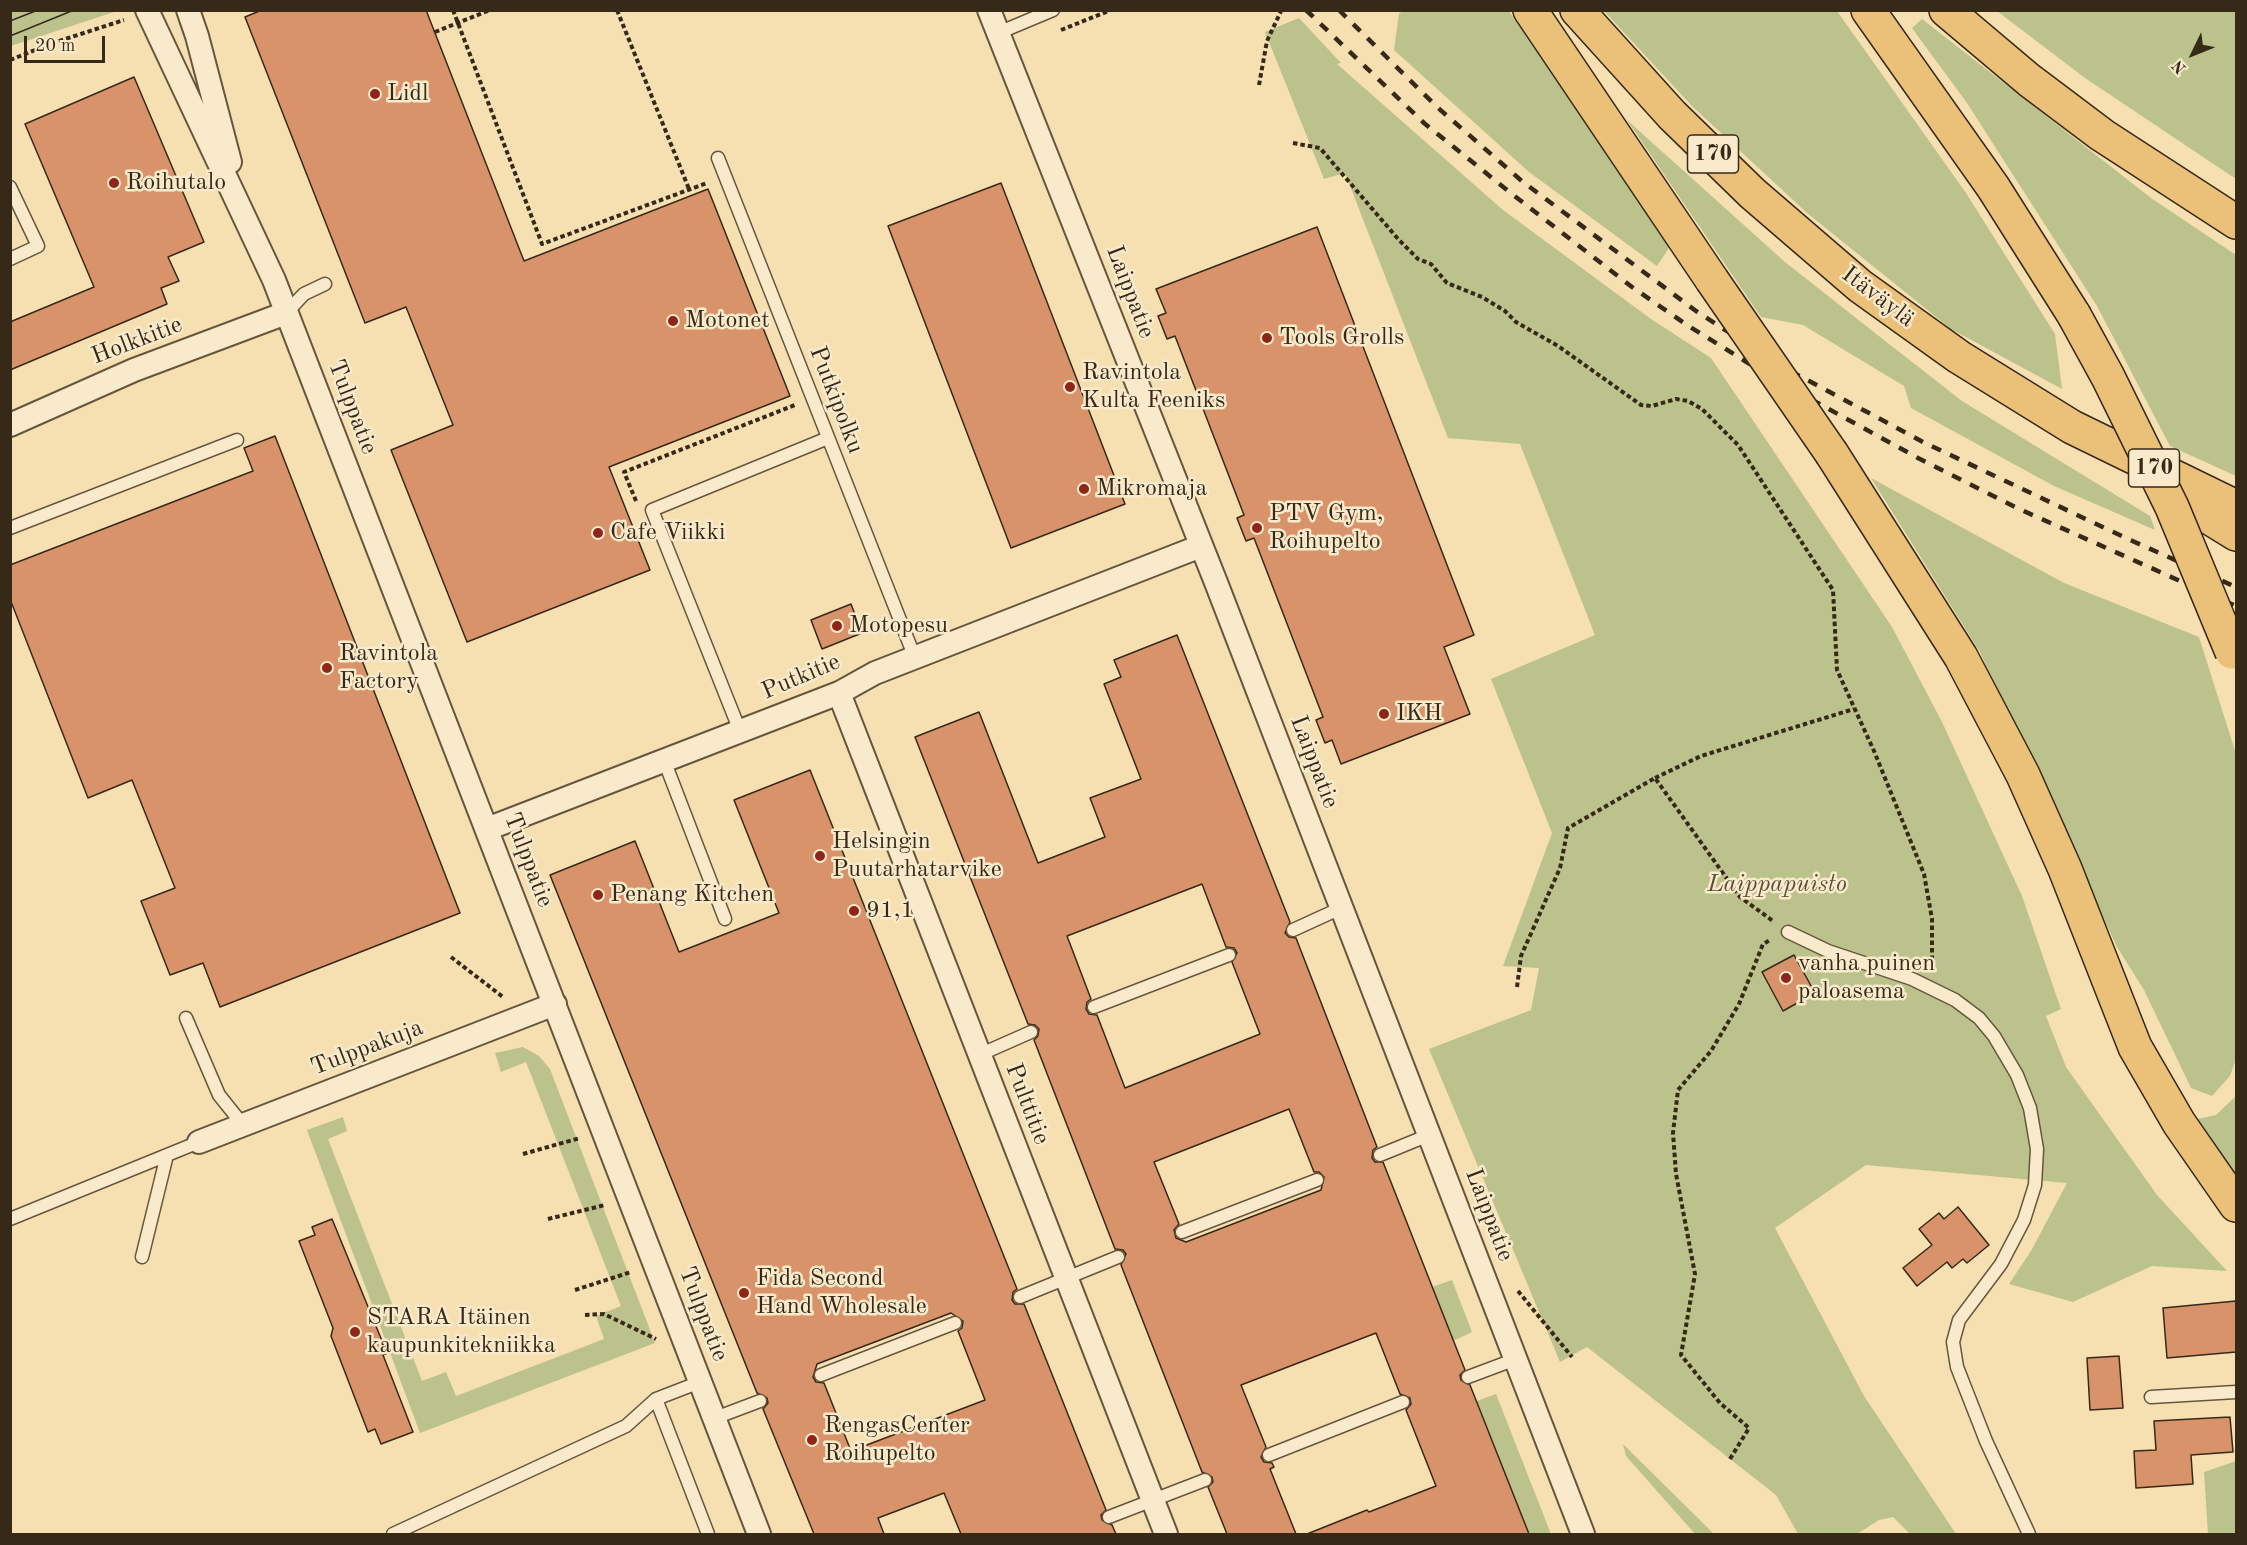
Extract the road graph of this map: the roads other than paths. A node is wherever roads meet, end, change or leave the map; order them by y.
1 (188, 10) edge
2 (989, 10) edge
3 (1053, 10) edge
4 (1530, 10) edge
5 (1577, 10) edge
6 (1868, 10) edge
7 (1946, 10) edge
8 (138, 14) edge
9 (998, 33) junction
10 (718, 158) dead end
11 (10, 187) edge
12 (242, 207) junction
13 (2236, 222) edge
14 (10, 259) edge
15 (326, 284) dead end
16 (286, 313) junction
17 (10, 425) edge
18 (2072, 427) junction
19 (828, 438) junction
20 (237, 440) dead end
21 (2236, 507) edge
22 (10, 528) edge
23 (2236, 534) edge
24 (1201, 546) junction
25 (915, 658) junction
26 (2234, 658) edge
27 (839, 693) junction
28 (740, 731) junction
29 (664, 760) junction
30 (488, 829) junction
31 (1341, 908) junction
32 (724, 919) dead end
33 (1293, 930) dead end
34 (1788, 932) road end
35 (1229, 955) dead end
36 (555, 1004) junction
37 (1094, 1007) dead end
38 (186, 1018) dead end
39 (1031, 1032) dead end
40 (979, 1055) junction
41 (243, 1125) junction
42 (1429, 1135) junction
43 (199, 1142) joint
44 (167, 1155) junction
45 (1380, 1155) dead end
46 (1317, 1180) dead end
47 (2236, 1205) edge
48 (10, 1219) edge
49 (1182, 1232) dead end
50 (142, 1257) dead end
51 (1118, 1257) dead end
52 (1066, 1278) junction
53 (1020, 1297) dead end
54 (955, 1323) dead end
55 (1516, 1359) junction
56 (821, 1375) dead end
57 (1468, 1377) dead end
58 (700, 1382) junction
59 (2236, 1392) edge
60 (2151, 1398) dead end
61 (656, 1400) junction
62 (760, 1401) dead end
63 (1403, 1402) dead end
64 (715, 1418) junction
65 (1269, 1455) dead end
66 (1205, 1480) dead end
67 (1152, 1500) junction
68 (1109, 1517) dead end
69 (393, 1534) edge
70 (708, 1534) edge
71 (759, 1534) edge
72 (1166, 1534) edge
73 (1583, 1534) edge
74 (2029, 1534) edge

1 - 12 street, Tulppatie
2 - 9 street, Laippatie
3 - 9 lane
4 - 47 highway, bridge
5 - 18 highway, Itäväylä / 170
6 - 26 highway, bridge
7 - 13 highway
8 - 12 street, Tulppatie
9 - 24 street, Laippatie
10 - 19 lane, Putkipolku
11 - 14 lane
12 - 16 street, Tulppatie
15 - 16 lane
16 - 17 street, Holkkitie
16 - 30 street, Tulppatie
18 - 21 highway, Itäväylä / 170
18 - 23 highway
19 - 25 lane, Putkipolku
19 - 28 lane
20 - 22 lane
24 - 25 street, Putkitie
24 - 31 street, Laippatie
25 - 27 street, Putkitie
27 - 28 street, Putkitie
27 - 40 street, Pulttitie
28 - 29 street, Putkitie
29 - 30 street, Putkitie
29 - 32 lane
30 - 36 street, Tulppatie
31 - 33 lane
31 - 42 street, Laippatie
34 - 74 lane
35 - 37 lane
36 - 41 street, Tulppakuja
36 - 58 street, Tulppatie
38 - 41 lane
39 - 40 lane
40 - 52 street, Pulttitie
41 - 43 street, Tulppakuja
42 - 45 lane
42 - 55 street, Laippatie
43 - 44 lane
44 - 48 lane
44 - 50 lane
46 - 49 lane
51 - 52 lane
52 - 53 lane
52 - 67 street, Pulttitie
54 - 56 lane
55 - 57 lane
55 - 73 street, Laippatie
58 - 61 lane
58 - 64 street, Tulppatie
59 - 60 lane
61 - 69 lane
61 - 70 lane
62 - 64 lane
63 - 65 lane
64 - 71 street, Tulppatie
66 - 67 lane
67 - 68 lane
67 - 72 street, Pulttitie

